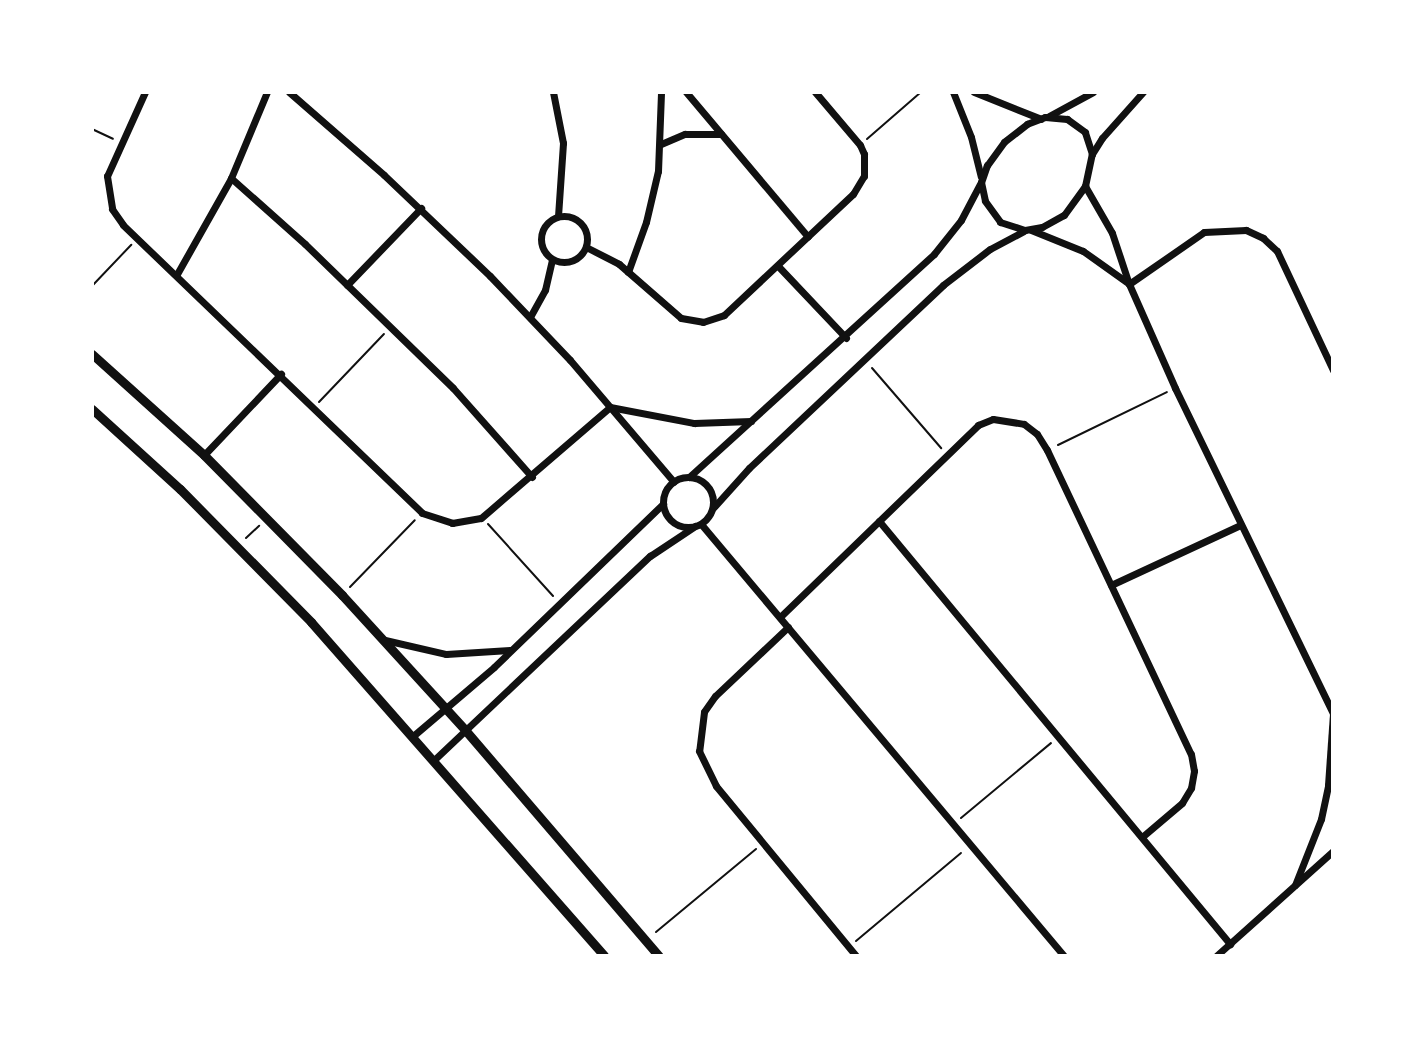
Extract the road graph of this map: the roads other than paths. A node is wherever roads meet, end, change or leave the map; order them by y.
1 (145, 92) edge
2 (267, 92) edge
3 (289, 92) edge
4 (553, 92) edge
5 (661, 92) edge
6 (686, 92) edge
7 (815, 92) edge
8 (953, 92) edge
9 (974, 92) edge
10 (1093, 92) edge
11 (1143, 92) edge
12 (1043, 118) junction
13 (722, 134) junction
14 (661, 144) junction
15 (1092, 154) junction
16 (231, 178) junction
17 (982, 180) junction
18 (1085, 186) junction
19 (421, 208) junction
20 (558, 216) junction
21 (1028, 230) junction
22 (808, 237) junction
23 (586, 247) junction
24 (552, 260) junction
25 (778, 266) junction
26 (628, 272) junction
27 (177, 274) junction
28 (1129, 284) junction
29 (347, 285) junction
30 (530, 317) junction
31 (846, 338) junction
32 (92, 354) edge
33 (1333, 370) edge
34 (281, 374) junction
35 (610, 407) junction
36 (92, 409) edge
37 (751, 421) junction
38 (204, 455) junction
39 (532, 477) junction
40 (689, 477) junction
41 (674, 482) junction
42 (663, 504) junction
43 (713, 508) junction
44 (879, 521) junction
45 (698, 525) junction
46 (1240, 525) junction
47 (1111, 585) junction
48 (780, 617) junction
49 (788, 627) junction
50 (382, 639) junction
51 (512, 649) junction
52 (446, 709) junction
53 (1333, 714) edge
54 (466, 731) junction
55 (413, 736) junction
56 (435, 759) junction
57 (1142, 837) junction
58 (1333, 851) edge
59 (1295, 885) junction
60 (1230, 944) junction
61 (604, 956) edge
62 (659, 956) edge
63 (856, 956) edge
64 (1064, 956) edge
65 (1216, 956) edge

1 - 27 street
2 - 16 street
3 - 19 street
4 - 20 street
5 - 14 street
6 - 13 street
7 - 22 street
8 - 17 street
9 - 12 street
10 - 12 street
11 - 15 street
12 - 15 street
12 - 17 street
13 - 14 street
13 - 22 street
14 - 26 street
15 - 18 street
16 - 27 street
16 - 29 street
17 - 21 street
17 - 31 street
18 - 21 street
18 - 28 street
19 - 29 street
19 - 30 street
20 - 23 street
20 - 24 street
21 - 28 street
21 - 43 street
22 - 25 street
23 - 24 street
23 - 26 street
24 - 30 street
25 - 26 street
25 - 31 street
27 - 34 street
28 - 33 street
28 - 46 street
29 - 39 street
30 - 35 street
31 - 37 street
32 - 38 street
34 - 38 street
34 - 39 street
35 - 37 street
35 - 39 street
35 - 41 street
36 - 55 street
37 - 40 street
38 - 50 street
40 - 41 street
40 - 43 street
41 - 42 street
42 - 45 street
42 - 51 street
43 - 45 street
44 - 47 street
44 - 48 street
44 - 57 street
45 - 48 street
45 - 54 street
46 - 47 street
46 - 53 street
47 - 57 street
48 - 49 street
49 - 63 street
49 - 64 street
50 - 51 street
50 - 52 street
51 - 52 street
52 - 54 street
52 - 55 street
53 - 59 street
54 - 56 street
54 - 62 street
55 - 56 street
56 - 61 street
57 - 60 street
58 - 59 street
59 - 60 street
60 - 65 street

